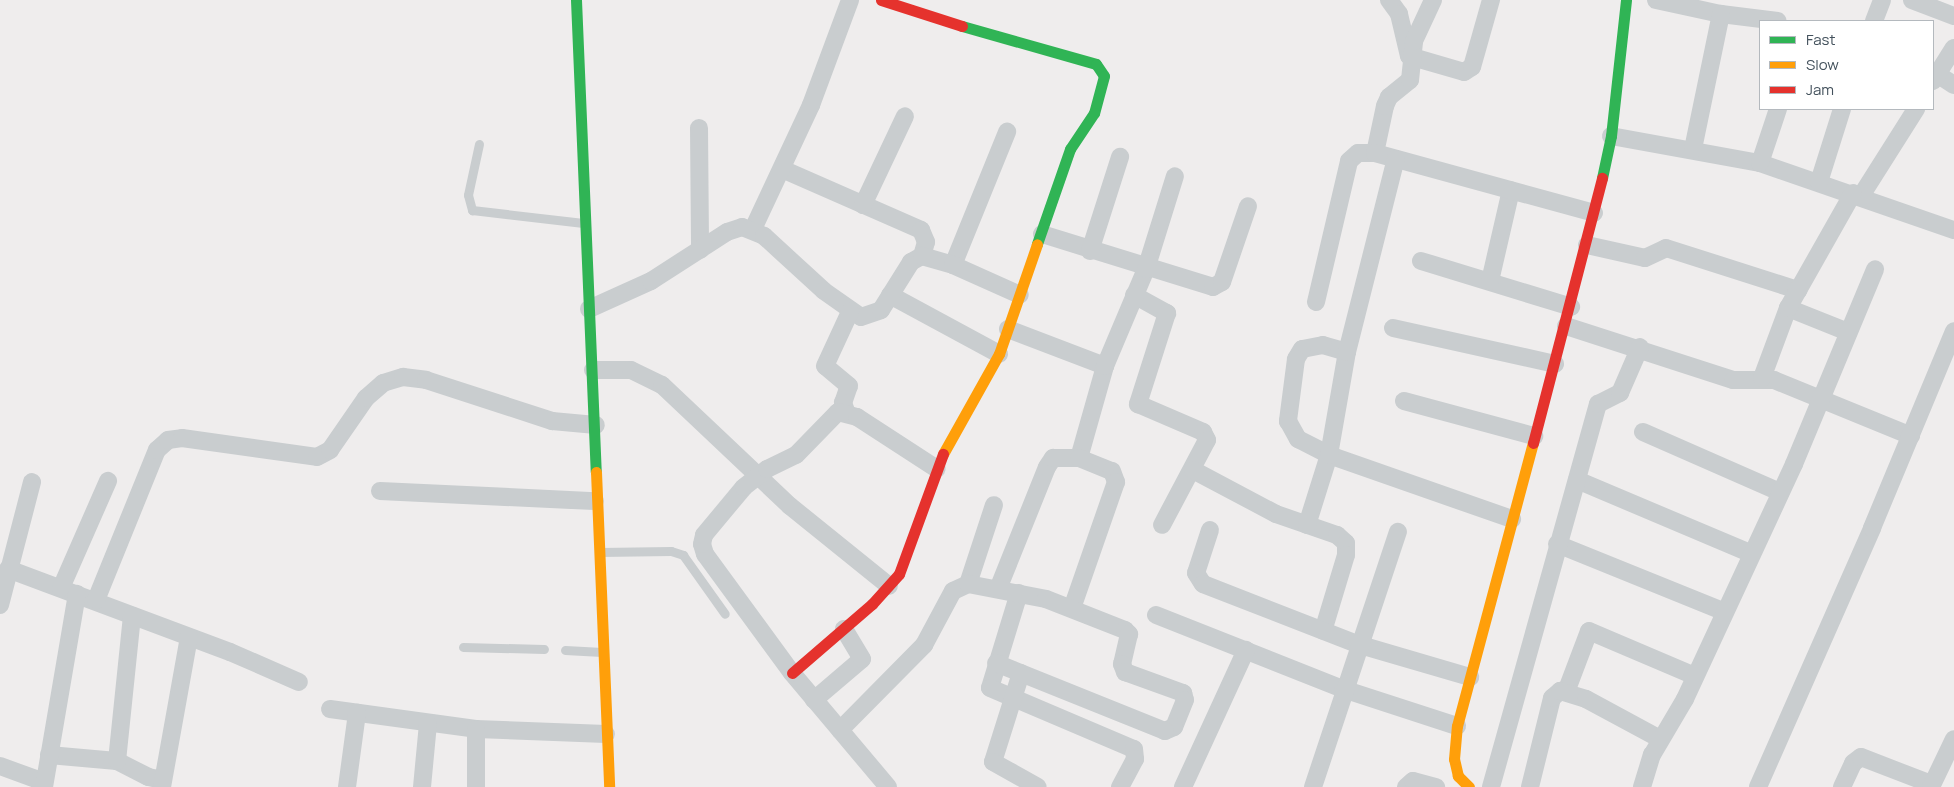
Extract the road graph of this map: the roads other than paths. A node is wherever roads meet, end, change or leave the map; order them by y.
1 (576, 0) edge
2 (850, 0) edge
3 (881, 0) edge
4 (1389, 0) edge
5 (1433, 0) edge
6 (1491, 0) edge
7 (1626, 0) edge
8 (1656, 0) edge
9 (1882, 0) edge
10 (1912, 0) edge
11 (1936, 4) edge
12 (1721, 14) junction
13 (1954, 16) edge
14 (1770, 20) edge
15 (1874, 20) edge
16 (1954, 48) edge
17 (1413, 59) junction
18 (1935, 78) edge
19 (1954, 85) edge
20 (1778, 110) edge
21 (1842, 110) edge
22 (1915, 110) edge
23 (905, 116) dead end
24 (699, 128) dead end
25 (1007, 132) dead end
26 (1612, 136) junction
27 (479, 144) dead end
28 (1693, 149) junction
29 (1375, 153) junction
30 (1120, 158) dead end
31 (1396, 159) junction
32 (1760, 163) junction
33 (782, 170) junction
34 (1175, 176) dead end
35 (1819, 182) junction
36 (1511, 190) junction
37 (1857, 195) junction
38 (864, 205) junction
39 (1248, 206) dead end
40 (1594, 212) junction
41 (586, 224) junction
42 (753, 229) junction
43 (1954, 230) edge
44 (1042, 234) junction
45 (1587, 245) junction
46 (700, 250) junction
47 (1090, 251) junction
48 (922, 256) junction
49 (1421, 261) dead end
50 (953, 265) junction
51 (1146, 269) junction
52 (1875, 269) dead end
53 (1490, 281) junction
54 (1798, 290) junction
55 (1020, 294) junction
56 (890, 295) junction
57 (1134, 295) junction
58 (1316, 302) dead end
59 (1571, 307) junction
60 (1788, 308) junction
61 (589, 309) junction
62 (850, 312) junction
63 (1566, 326) junction
64 (1393, 328) dead end
65 (1008, 329) junction
66 (1954, 331) edge
67 (1848, 332) junction
68 (1640, 347) junction
69 (1348, 352) junction
70 (999, 354) junction
71 (1555, 364) junction
72 (1105, 366) junction
73 (593, 370) junction
74 (1762, 378) junction
75 (1819, 398) junction
76 (1404, 401) dead end
77 (846, 411) junction
78 (596, 425) junction
79 (1643, 432) dead end
80 (1534, 436) junction
81 (1911, 436) junction
82 (1329, 455) junction
83 (1079, 458) junction
84 (937, 469) junction
85 (1193, 470) junction
86 (756, 476) junction
87 (1577, 480) junction
88 (108, 481) dead end
89 (32, 482) dead end
90 (380, 491) dead end
91 (1780, 492) junction
92 (595, 501) junction
93 (994, 505) dead end
94 (1512, 519) junction
95 (1162, 525) dead end
96 (1308, 525) junction
97 (1210, 530) dead end
98 (1398, 532) dead end
99 (1557, 544) junction
100 (598, 552) junction
101 (1750, 554) junction
102 (8, 569) junction
103 (968, 584) junction
104 (889, 586) junction
105 (998, 589) junction
106 (69, 591) junction
107 (1019, 593) junction
108 (96, 600) junction
109 (0, 601) edge
110 (1072, 608) junction
111 (1723, 611) junction
112 (725, 614) dead end
113 (1156, 615) dead end
114 (132, 616) junction
115 (844, 629) junction
116 (1323, 631) junction
117 (189, 637) junction
118 (1358, 644) junction
119 (463, 647) dead end
120 (544, 649) dead end
121 (565, 650) dead end
122 (1246, 650) junction
123 (602, 652) junction
124 (996, 662) junction
125 (1021, 673) junction
126 (792, 674) junction
127 (1694, 676) junction
128 (1470, 677) junction
129 (299, 682) dead end
130 (1343, 689) junction
131 (1566, 692) junction
132 (1012, 698) junction
133 (814, 700) junction
134 (330, 709) dead end
135 (356, 713) junction
136 (428, 724) junction
137 (1457, 726) junction
138 (476, 729) junction
139 (840, 730) junction
140 (606, 734) junction
141 (1660, 739) junction
142 (1954, 739) edge
143 (49, 755) junction
144 (117, 761) junction
145 (0, 766) edge
146 (163, 784) edge
147 (44, 785) edge
148 (1931, 786) edge
149 (347, 787) edge
150 (422, 787) edge
151 (476, 787) edge
152 (609, 787) edge
153 (888, 787) edge
154 (1038, 787) edge
155 (1120, 787) edge
156 (1183, 787) edge
157 (1313, 787) edge
158 (1406, 787) edge
159 (1436, 787) edge
160 (1467, 787) edge
161 (1491, 787) edge
162 (1530, 787) edge
163 (1642, 787) edge
164 (1758, 787) edge
165 (1842, 787) edge

1 - 41 street
2 - 33 street
3 - 44 street
4 - 17 street
5 - 17 street
6 - 17 street
7 - 26 street
8 - 12 street
9 - 15 street
10 - 11 street
11 - 13 street
12 - 14 street
12 - 28 street
16 - 18 street
17 - 29 street
18 - 19 street
20 - 32 street
21 - 35 street
22 - 37 street
23 - 38 street
24 - 46 street
25 - 50 street
26 - 28 street
26 - 40 street
27 - 41 lane
28 - 32 street
29 - 31 street
29 - 58 street
30 - 47 street
31 - 36 street
31 - 69 street
32 - 35 street
33 - 38 street
33 - 42 street
34 - 51 street
35 - 37 street
36 - 40 street
36 - 53 street
37 - 43 street
37 - 54 street
38 - 48 street
39 - 51 street
40 - 45 street
41 - 61 street
42 - 46 street
42 - 62 street
44 - 47 street
44 - 55 street
45 - 54 street
45 - 59 street
46 - 61 street
47 - 51 street
48 - 50 street
48 - 56 street
49 - 53 street
50 - 55 street
51 - 57 street
52 - 67 street
53 - 59 street
54 - 60 street
55 - 65 street
56 - 62 street
56 - 70 street
57 - 72 street
57 - 85 street
59 - 63 street
60 - 67 street
60 - 74 street
61 - 73 street
62 - 77 street
63 - 68 street
63 - 71 street
64 - 71 street
65 - 70 street
65 - 72 street
66 - 81 street
67 - 75 street
68 - 74 street
68 - 87 street
69 - 82 street
69 - 82 street
70 - 84 street
71 - 80 street
72 - 83 street
73 - 78 street
73 - 86 street
74 - 75 street
75 - 81 street
75 - 91 street
76 - 80 street
77 - 84 street
77 - 86 street
78 - 92 street
78 - 108 street
79 - 91 street
80 - 94 street
81 - 164 street
82 - 94 street
82 - 96 street
83 - 105 street
83 - 110 street
84 - 104 street
85 - 95 street
85 - 96 street
86 - 104 street
86 - 126 street
87 - 99 street
87 - 101 street
88 - 106 street
89 - 102 street
90 - 92 street
91 - 101 street
92 - 100 street
93 - 103 street
94 - 128 street
96 - 116 street
97 - 116 street
98 - 118 street
99 - 111 street
99 - 161 street
100 - 112 lane
100 - 123 street
101 - 111 street
102 - 106 street
102 - 109 street
103 - 105 street
103 - 139 street
104 - 115 street
105 - 107 street
106 - 108 street
106 - 143 street
107 - 110 street
107 - 124 street
108 - 114 street
110 - 125 street
111 - 127 street
113 - 122 street
114 - 117 street
114 - 144 street
115 - 126 street
115 - 133 street
116 - 118 street
117 - 129 street
117 - 146 street
118 - 128 street
118 - 130 street
119 - 120 lane
121 - 123 lane
122 - 130 street
122 - 156 street
123 - 140 street
124 - 125 street
124 - 132 street
125 - 132 street
126 - 133 street
127 - 131 street
127 - 141 street
128 - 137 street
130 - 137 street
130 - 157 street
131 - 141 street
131 - 162 street
132 - 154 street
132 - 155 street
133 - 139 street
134 - 135 street
135 - 136 street
135 - 149 street
136 - 138 street
136 - 150 street
137 - 160 street
138 - 140 street
138 - 151 street
139 - 153 street
140 - 152 street
141 - 163 street
142 - 148 street
143 - 144 street
143 - 147 street
144 - 146 street
145 - 147 street
148 - 165 street
158 - 159 street

